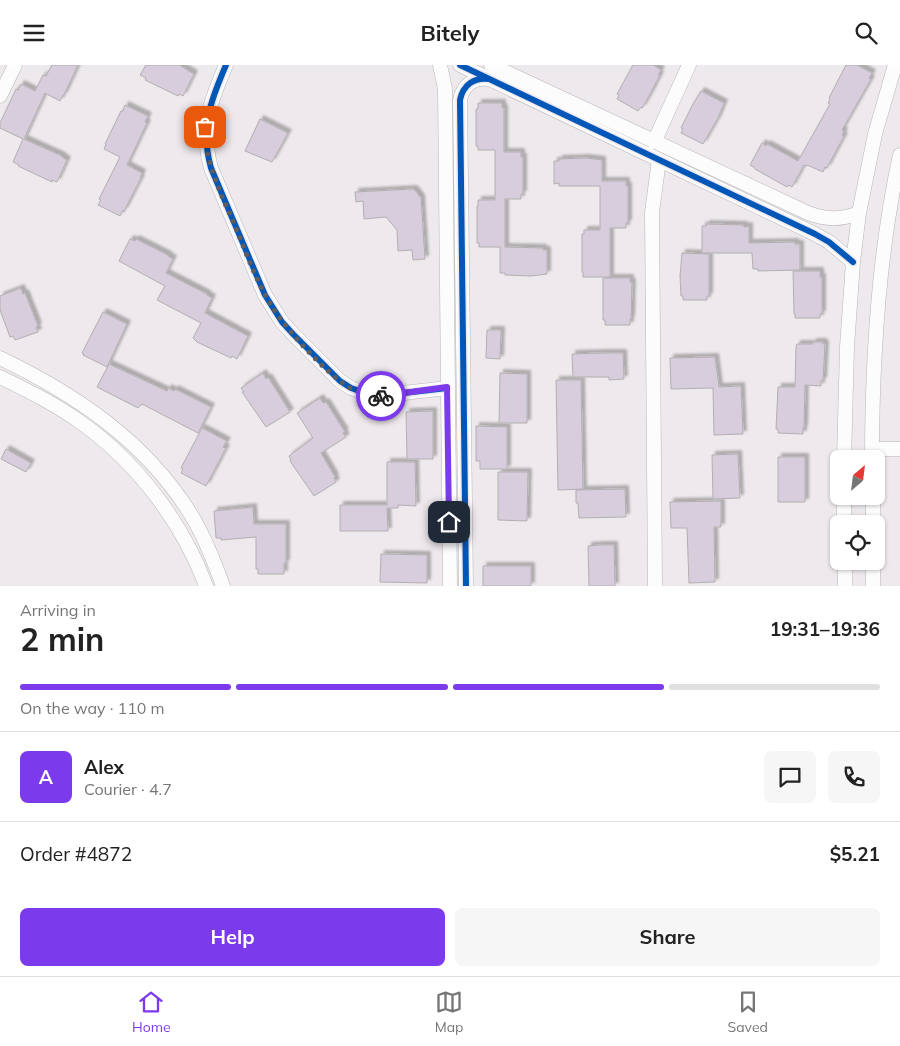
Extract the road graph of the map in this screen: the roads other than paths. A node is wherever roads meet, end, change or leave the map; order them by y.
1 (15, 65) edge
2 (226, 65) edge
3 (440, 65) edge
4 (460, 65) edge
5 (689, 65) edge
6 (895, 65) edge
7 (490, 72) edge
8 (0, 96) edge
9 (445, 125) junction
10 (460, 126) junction
11 (654, 142) junction
12 (900, 155) edge
13 (659, 160) junction
14 (782, 202) junction
15 (859, 213) junction
16 (775, 215) junction
17 (853, 262) junction
18 (0, 358) edge
19 (0, 377) edge
20 (447, 387) junction
21 (900, 449) edge
22 (844, 450) edge
23 (872, 450) edge
24 (885, 452) edge
25 (845, 570) edge
26 (873, 570) edge
27 (206, 586) edge
28 (223, 586) edge
29 (450, 586) edge
30 (466, 586) edge
31 (655, 586) edge
32 (845, 586) edge
33 (874, 586) edge

1 - 8 street
2 - 20 street
3 - 9 street
4 - 7 street
5 - 11 street
6 - 15 street
7 - 10 street
7 - 11 street
7 - 13 street
9 - 10 street
9 - 20 street
10 - 30 street
11 - 14 street
12 - 23 street
13 - 16 street
13 - 31 street
14 - 15 street
14 - 16 street
15 - 17 street
16 - 17 street
17 - 22 street
18 - 28 street
19 - 27 street
20 - 29 street
21 - 24 street
25 - 32 street
26 - 33 street

